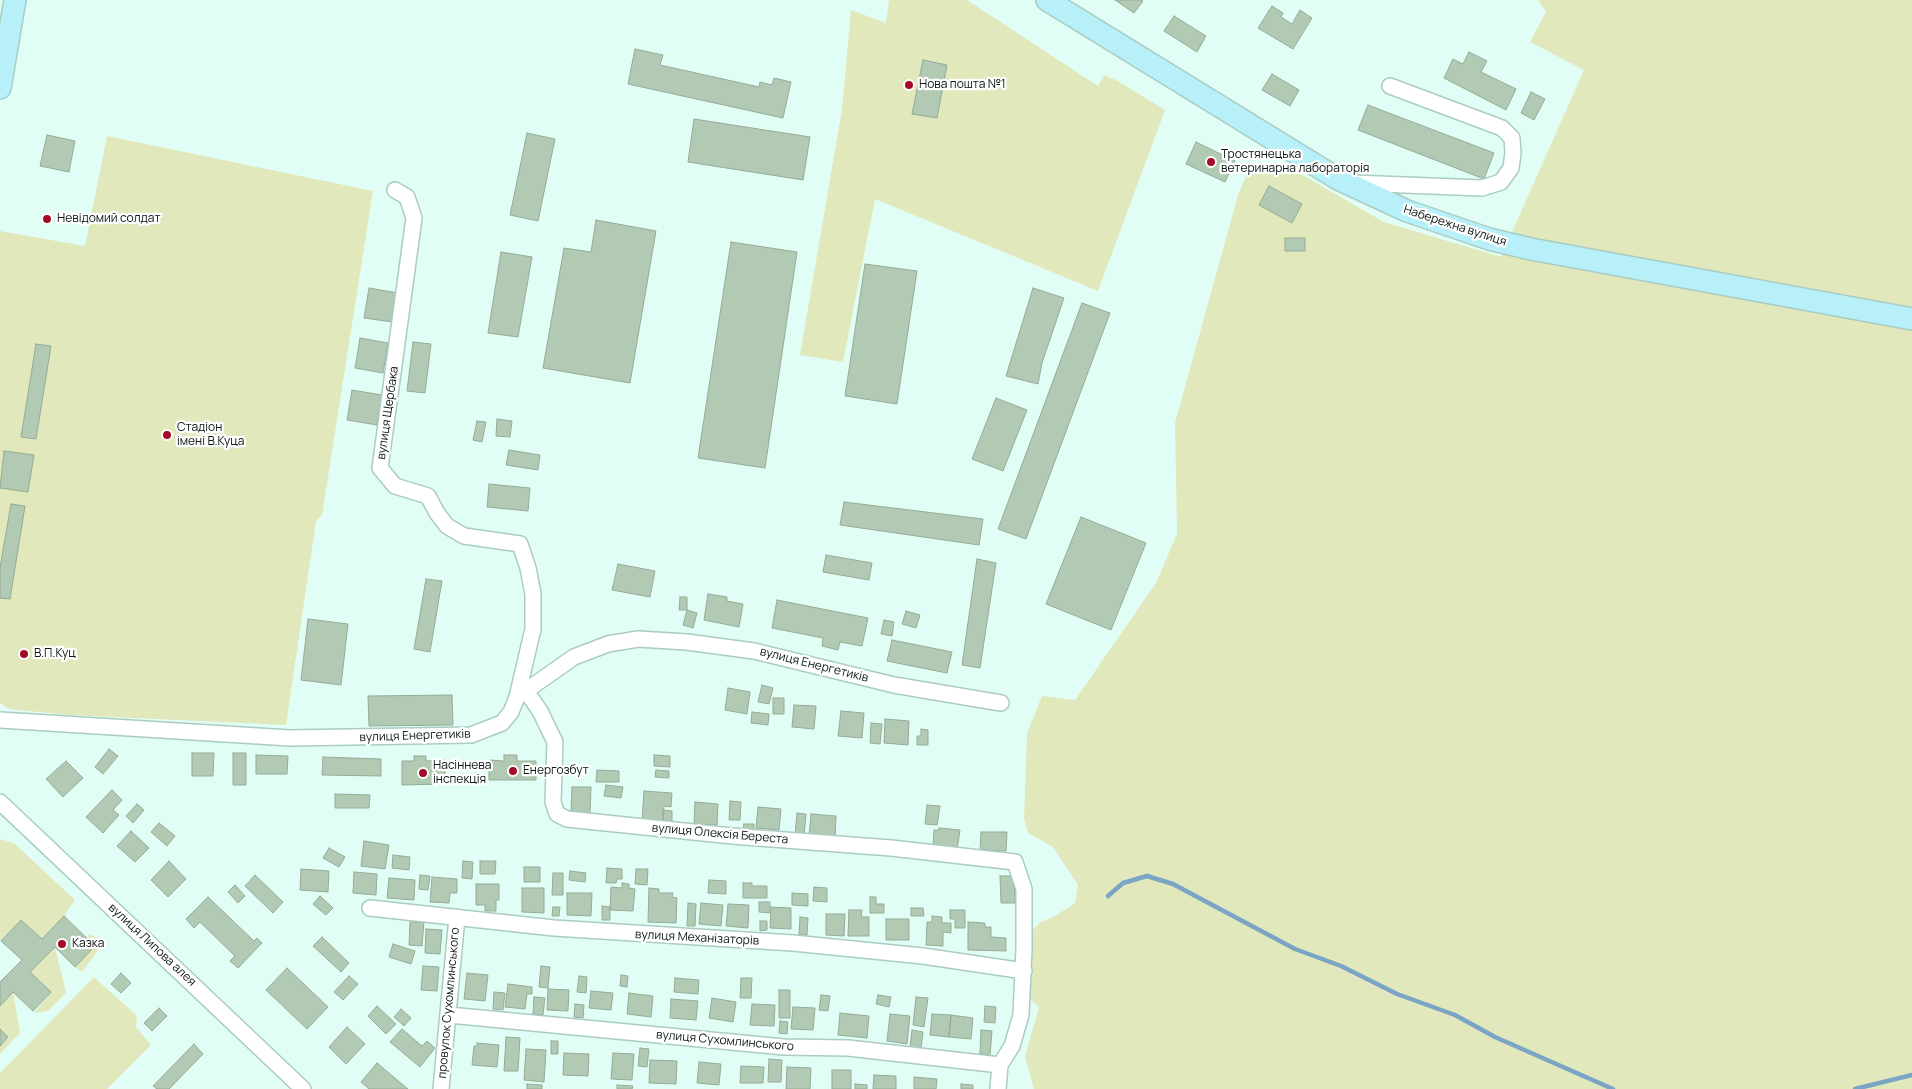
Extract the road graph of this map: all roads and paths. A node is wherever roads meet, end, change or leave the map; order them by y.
1 (15, 0) edge
2 (1047, 0) edge
3 (1390, 86) dead end
4 (0, 88) edge
5 (1346, 183) junction
6 (395, 190) dead end
7 (1912, 319) edge
8 (522, 694) junction
9 (1001, 703) dead end
10 (0, 720) edge
11 (0, 802) edge
12 (370, 908) dead end
13 (457, 917) junction
14 (1024, 972) junction
15 (449, 1015) junction
16 (1000, 1065) junction
17 (303, 1089) edge
18 (441, 1089) edge
19 (998, 1089) edge

1 - 4 main road
2 - 5 main road, Набережна вулиця
3 - 5 street
5 - 7 main road, Набережна вулиця
6 - 8 street, вулиця Щербака
8 - 9 street, вулиця Енергетиків
8 - 10 street, вулиця Енергетиків
8 - 14 street, вулиця Олексія Береста
11 - 17 street, вулиця Липова алея
12 - 13 street, вулиця Механізаторів
13 - 14 street, вулиця Механізаторів
13 - 15 street, провулок Сухомлинського
14 - 16 street
15 - 16 street, вулиця Сухомлинського
15 - 18 street, провулок Сухомлинського
16 - 19 street

